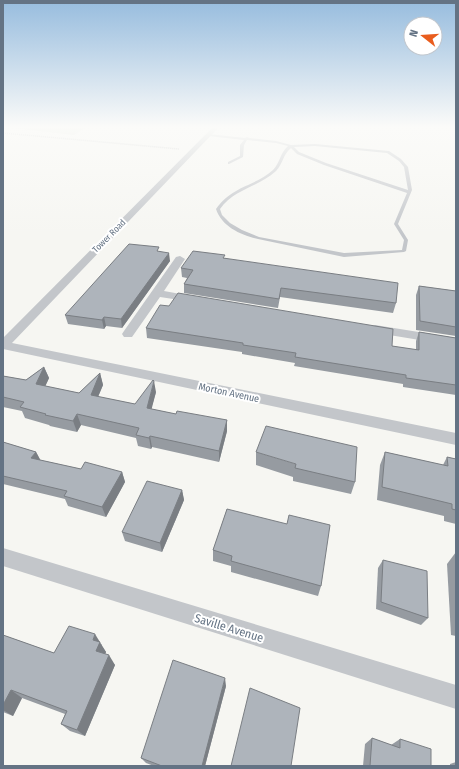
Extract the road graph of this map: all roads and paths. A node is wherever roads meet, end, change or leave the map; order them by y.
1 (181, 163) edge
2 (280, 163) edge
3 (322, 163) edge
4 (402, 163) edge
5 (409, 192) junction
6 (180, 259) dead end
7 (157, 293) junction
8 (204, 301) edge
9 (362, 327) edge
10 (128, 334) dead end
11 (456, 342) edge
12 (3, 345) edge
13 (456, 439) edge
14 (3, 557) edge
15 (456, 697) edge

1 - 12 street, Tower Road
2 - 5 lane
3 - 5 lane
4 - 5 lane
6 - 7 street
7 - 8 street
7 - 10 street
9 - 11 street
12 - 13 street, Morton Avenue
14 - 15 street, Saville Avenue

